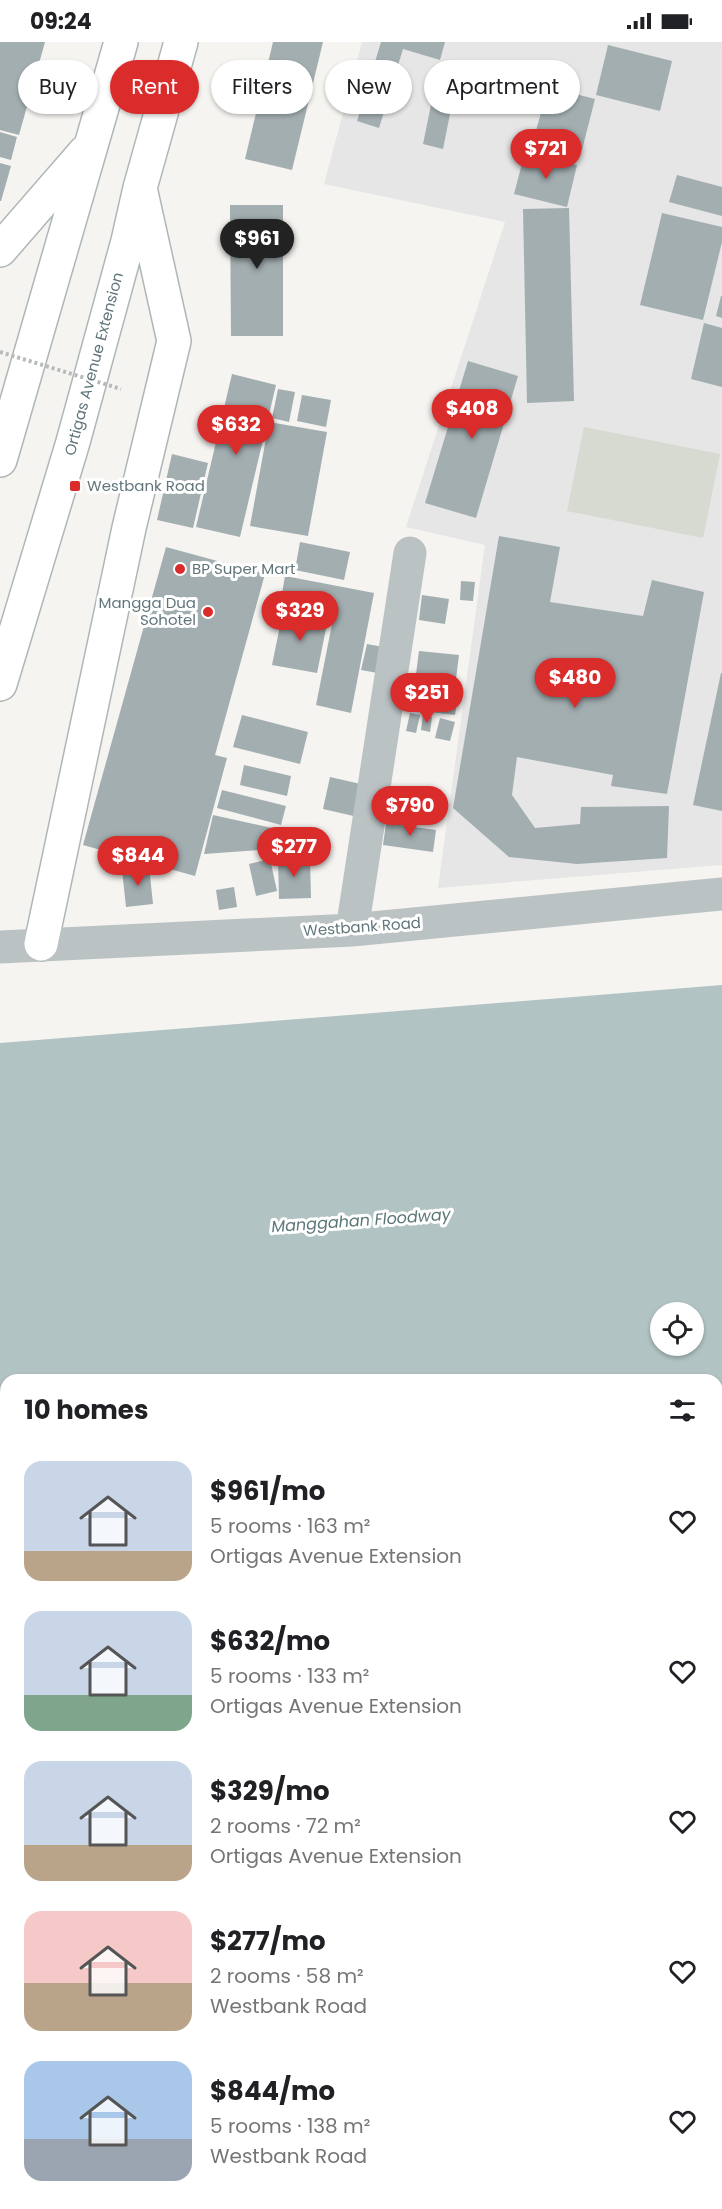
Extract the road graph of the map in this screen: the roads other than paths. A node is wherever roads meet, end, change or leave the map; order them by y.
1 (121, 42) edge
2 (181, 42) edge
3 (92, 144) junction
4 (140, 188) junction
5 (0, 250) edge
6 (0, 460) edge
7 (410, 553) dead end
8 (0, 684) edge
9 (722, 894) edge
10 (352, 930) junction
11 (41, 944) junction
12 (0, 947) edge

1 - 3 main road
2 - 4 main road, Ortigas Avenue Extension
3 - 5 main road
3 - 6 main road
4 - 8 main road, Ortigas Avenue Extension
4 - 11 main road
7 - 10 street
9 - 10 street, Westbank Road
10 - 11 street, Westbank Road
11 - 12 street, Westbank Road

